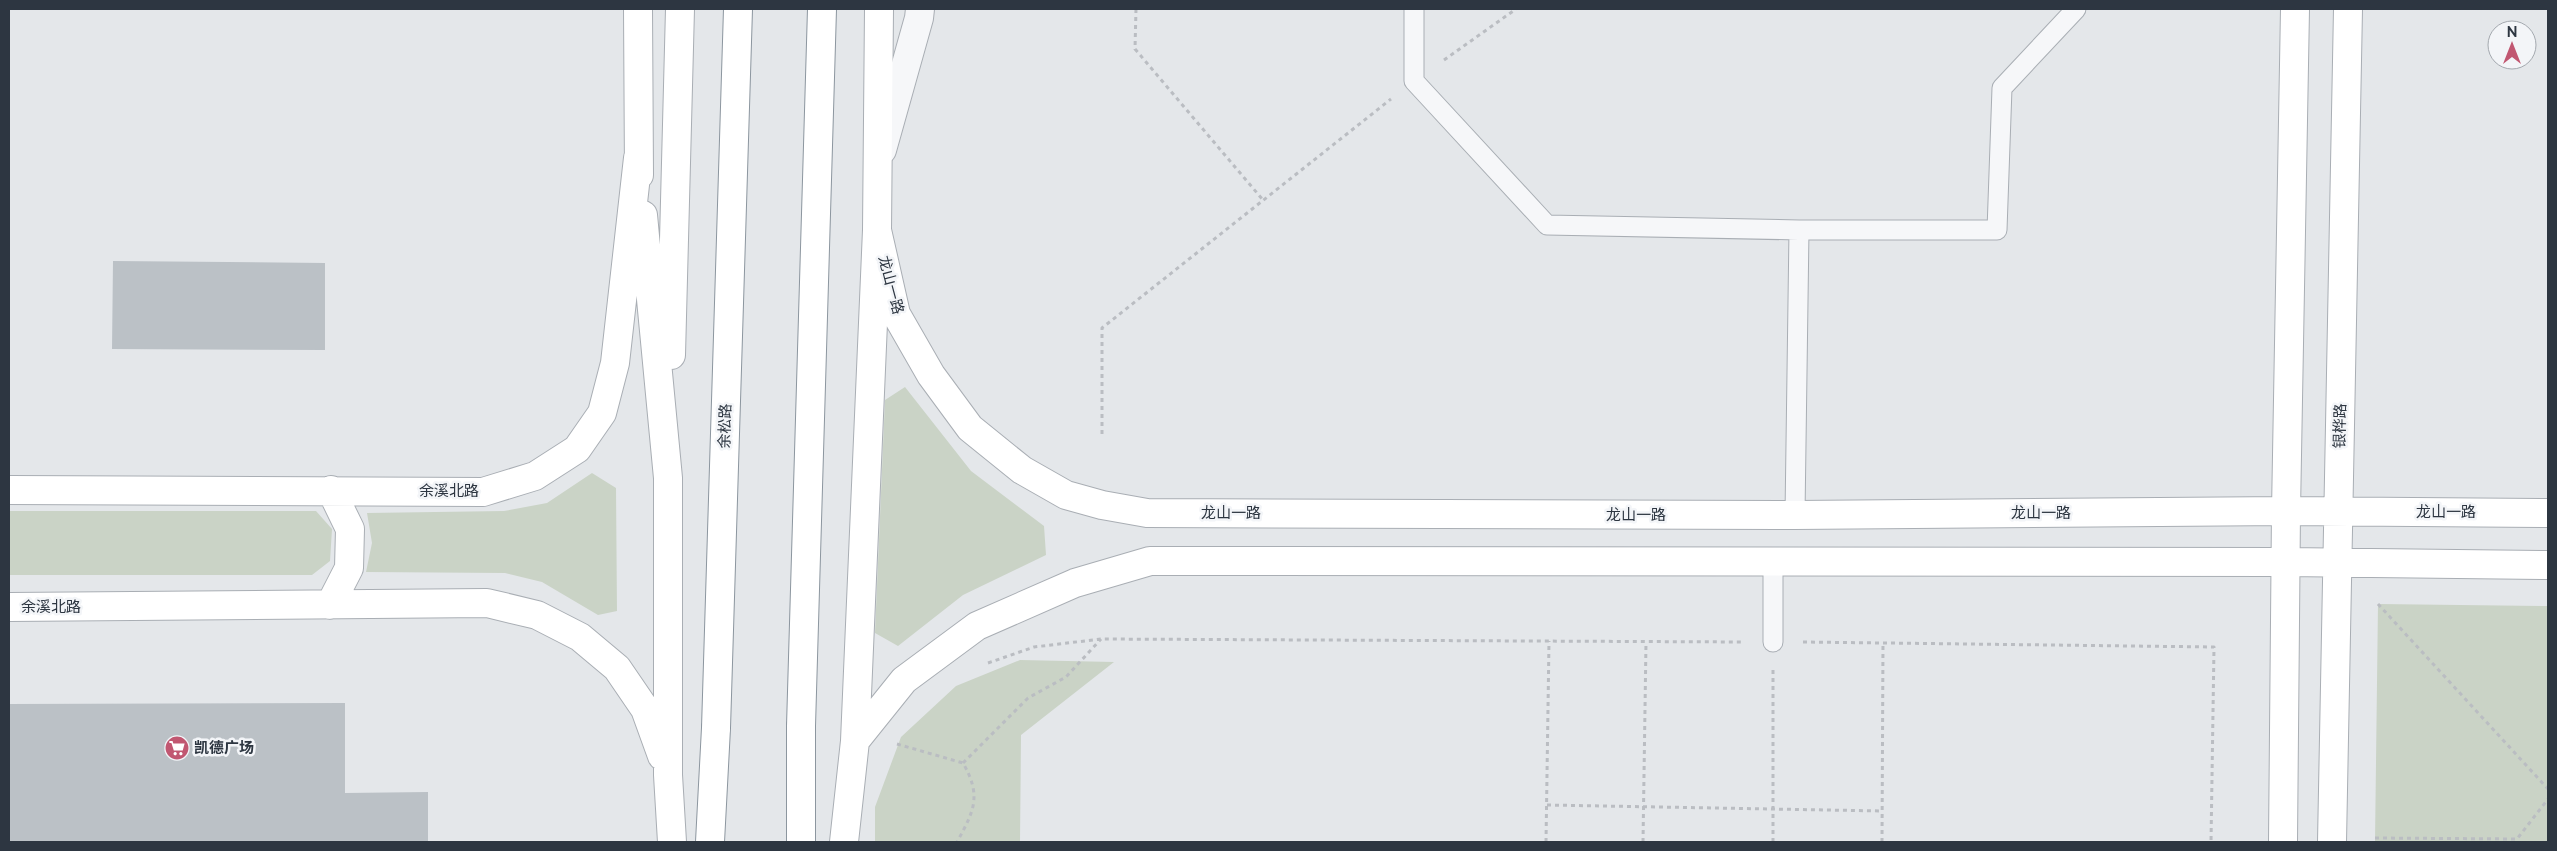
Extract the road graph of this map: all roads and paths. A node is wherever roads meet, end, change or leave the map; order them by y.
1 (680, 9) edge
2 (738, 9) edge
3 (822, 9) edge
4 (879, 9) edge
5 (920, 9) edge
6 (1136, 9) edge
7 (1414, 9) edge
8 (1516, 9) edge
9 (2076, 9) edge
10 (2295, 9) edge
11 (2348, 9) edge
12 (637, 14) edge
13 (1414, 80) junction
14 (638, 158) junction
15 (878, 164) junction
16 (1263, 200) junction
17 (877, 230) junction
18 (1799, 230) junction
19 (1102, 434) dead end
20 (668, 478) junction
21 (9, 490) edge
22 (331, 490) junction
23 (2286, 511) junction
24 (2339, 511) junction
25 (2548, 513) edge
26 (1795, 515) junction
27 (1773, 561) junction
28 (2285, 562) junction
29 (2338, 563) junction
30 (2548, 565) edge
31 (2378, 604) dead end
32 (330, 605) junction
33 (9, 607) edge
34 (1101, 639) junction
35 (1549, 641) junction
36 (1646, 642) junction
37 (1773, 642) junction
38 (1883, 643) junction
39 (979, 666) dead end
40 (856, 741) junction
41 (888, 741) dead end
42 (963, 763) junction
43 (668, 775) junction
44 (2548, 789) edge
45 (2548, 799) edge
46 (1546, 805) junction
47 (1644, 807) junction
48 (1773, 809) junction
49 (1882, 811) junction
50 (2375, 838) dead end
51 (672, 842) edge
52 (710, 842) edge
53 (800, 842) edge
54 (844, 842) edge
55 (957, 842) edge
56 (1546, 842) edge
57 (1643, 842) edge
58 (1773, 842) edge
59 (1882, 842) edge
60 (2212, 842) edge
61 (2283, 842) edge
62 (2332, 842) edge

1 - 20 main road
2 - 52 main road, 余松路, bridge
3 - 53 main road, bridge
4 - 15 main road
5 - 15 street
6 - 16 path
7 - 13 lane
8 - 13 path
9 - 18 lane
10 - 23 main road
11 - 24 main road, 银桦路
12 - 14 main road
13 - 16 path
13 - 18 lane
14 - 20 main road
14 - 22 main road, 余溪北路
15 - 17 main road
16 - 19 path
17 - 26 main road, 龙山一路
17 - 40 main road
18 - 26 lane
20 - 43 main road
21 - 22 main road, 余溪北路
22 - 32 main road
23 - 24 main road, 龙山一路
23 - 26 main road, 龙山一路
23 - 28 main road
24 - 25 main road, 龙山一路
24 - 29 main road, 银桦路
27 - 28 main road
27 - 37 lane
27 - 40 main road
28 - 29 main road
28 - 61 main road
29 - 30 main road
29 - 62 main road, 银桦路
31 - 44 path
32 - 33 main road, 余溪北路
32 - 43 main road, 余溪北路
34 - 35 path
34 - 39 path
34 - 42 path
35 - 36 path
35 - 46 path
36 - 37 path
36 - 47 path
37 - 38 path
37 - 48 path
38 - 49 path
38 - 60 path
40 - 54 main road
41 - 42 path
42 - 55 path
43 - 51 main road
45 - 50 path
46 - 47 path
46 - 56 path
47 - 48 path
47 - 57 path
48 - 49 path
48 - 58 path
49 - 59 path

